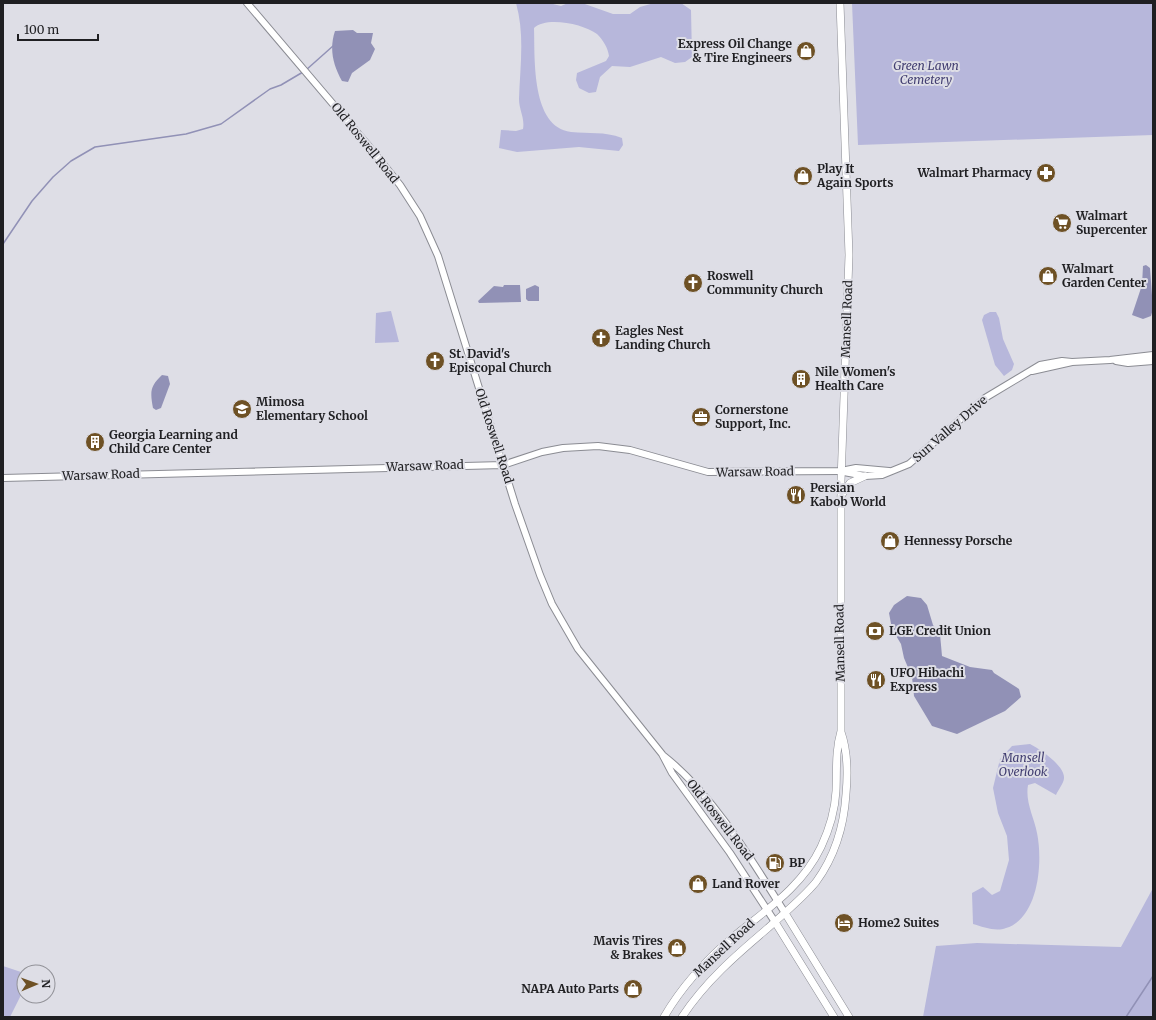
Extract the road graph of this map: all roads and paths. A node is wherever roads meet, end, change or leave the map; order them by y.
1 (247, 3) edge
2 (840, 3) edge
3 (1153, 355) edge
4 (1110, 360) junction
5 (1153, 361) edge
6 (504, 465) junction
7 (841, 471) junction
8 (888, 471) junction
9 (865, 476) junction
10 (3, 478) edge
11 (840, 496) junction
12 (841, 731) junction
13 (662, 754) junction
14 (777, 901) junction
15 (767, 910) junction
16 (784, 913) junction
17 (775, 922) junction
18 (664, 1017) edge
19 (682, 1017) edge
20 (834, 1017) edge
21 (849, 1017) edge

1 - 6 street, Old Roswell Road
2 - 7 main road, Mansell Road
3 - 4 street, Sun Valley Drive
4 - 5 street, Sun Valley Drive
4 - 8 street, Sun Valley Drive
6 - 7 street, Warsaw Road
6 - 10 street, Warsaw Road
6 - 13 street, Old Roswell Road
7 - 8 street, Sun Valley Drive
7 - 9 street, Sun Valley Drive
7 - 11 main road, Mansell Road
8 - 9 street, Sun Valley Drive
9 - 11 main road
11 - 12 main road, Mansell Road
12 - 14 main road, Mansell Road
12 - 16 main road, Mansell Road
13 - 14 street, Old Roswell Road
13 - 15 street, Old Roswell Road
14 - 15 main road, Mansell Road
14 - 16 street, Old Roswell Road
15 - 17 street, Old Roswell Road
15 - 18 main road, Mansell Road
16 - 17 main road, Mansell Road
16 - 21 main road
17 - 19 main road, Mansell Road
17 - 20 main road

